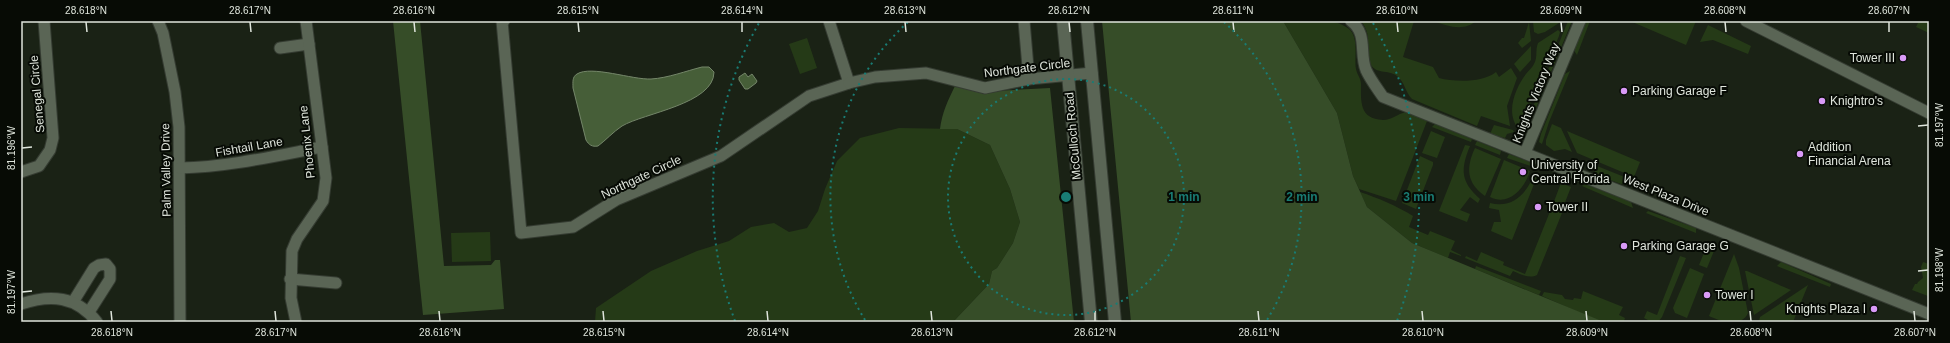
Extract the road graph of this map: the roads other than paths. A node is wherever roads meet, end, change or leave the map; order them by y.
1 (44, 21) edge
2 (158, 21) edge
3 (306, 21) edge
4 (504, 21) edge
5 (829, 21) edge
6 (1024, 21) edge
7 (1062, 21) edge
8 (1086, 21) edge
9 (1351, 21) edge
10 (1580, 21) edge
11 (1746, 21) edge
12 (309, 44) junction
13 (280, 48) dead end
14 (1092, 73) junction
15 (1068, 76) junction
16 (1029, 79) junction
17 (849, 83) junction
18 (1929, 113) edge
19 (322, 147) junction
20 (1525, 153) junction
21 (180, 168) junction
22 (21, 172) edge
23 (290, 280) junction
24 (336, 283) dead end
25 (73, 302) junction
26 (21, 304) edge
27 (90, 312) junction
28 (1929, 314) edge
29 (97, 322) edge
30 (180, 322) edge
31 (296, 322) edge
32 (1091, 322) edge
33 (1115, 322) edge

1 - 22 street, Senegal Circle
2 - 21 street, Palm Valley Drive
3 - 12 street, Phoenix Lane
4 - 17 street, Northgate Circle
5 - 17 street
6 - 16 street
7 - 15 main road, McCulloch Road
8 - 14 main road, McCulloch Road
9 - 20 street, West Plaza Drive
10 - 20 street, Knights Victory Way
11 - 18 street
12 - 13 street
12 - 19 street, Phoenix Lane
14 - 15 street, Northgate Circle
14 - 33 main road, McCulloch Road
15 - 16 street, Northgate Circle
15 - 32 main road, McCulloch Road
16 - 17 street, Northgate Circle
19 - 21 street, Fishtail Lane
19 - 23 street, Phoenix Lane
20 - 28 street, West Plaza Drive
21 - 30 street, Palm Valley Drive
23 - 24 street
23 - 31 street, Phoenix Lane
25 - 26 street
25 - 27 street
25 - 27 street
27 - 29 street

